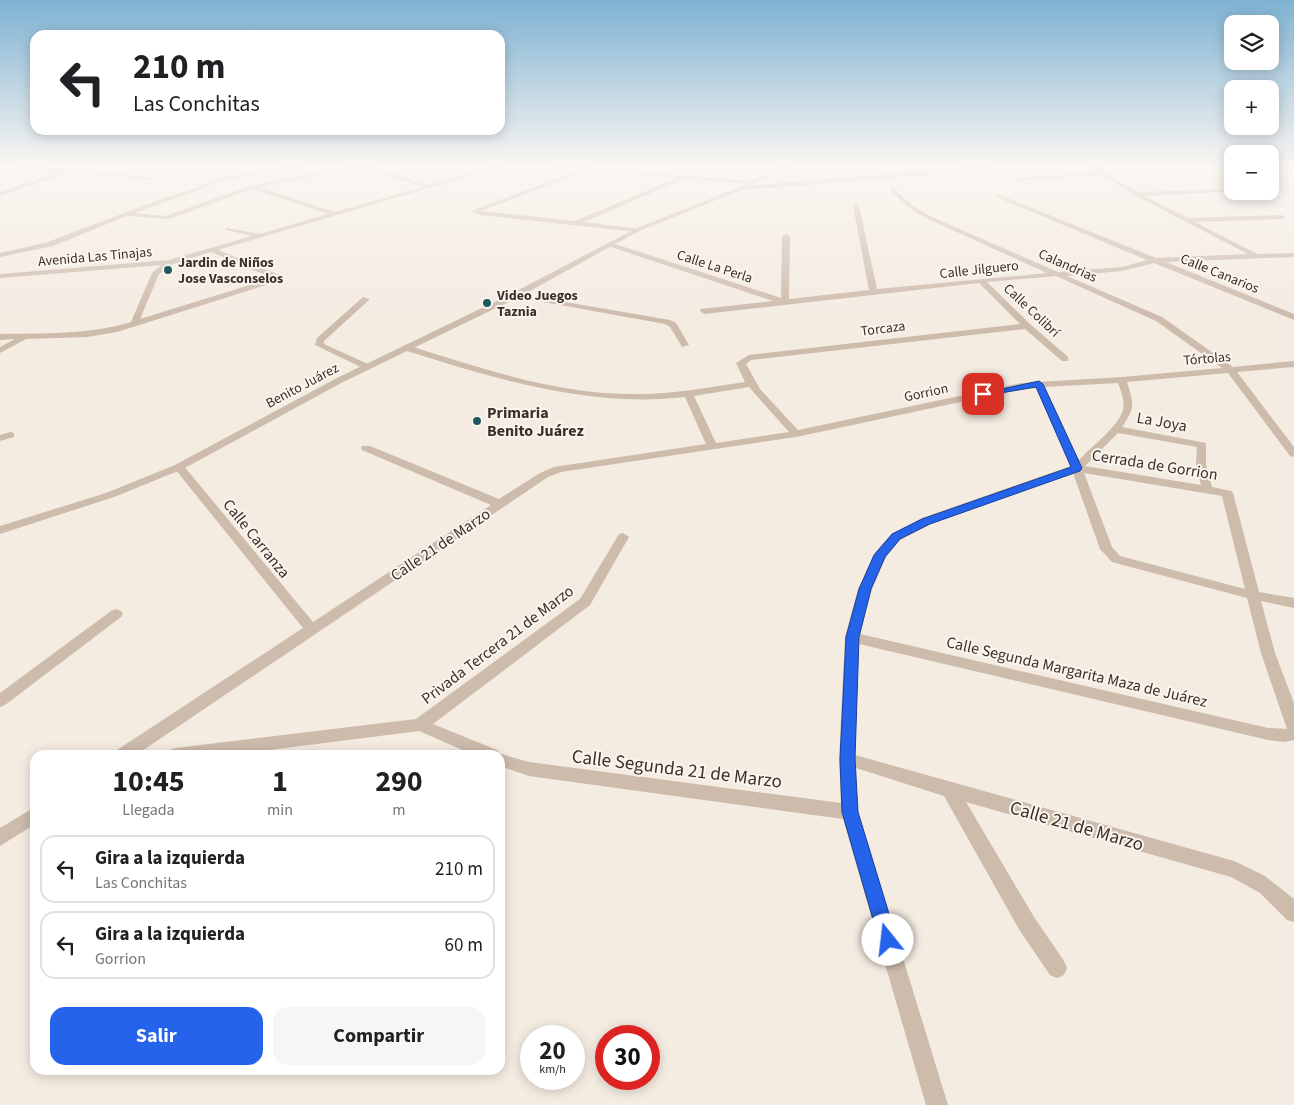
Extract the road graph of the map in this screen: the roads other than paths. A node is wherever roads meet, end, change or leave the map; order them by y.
1 (125, 216) edge
2 (132, 216) edge
3 (173, 216) edge
4 (329, 216) edge
5 (496, 216) edge
6 (592, 216) edge
7 (673, 216) edge
8 (858, 216) edge
9 (926, 216) edge
10 (1046, 216) edge
11 (1176, 216) edge
12 (1282, 217) dead end
13 (1184, 220) junction
14 (574, 223) junction
15 (228, 230) dead end
16 (637, 230) junction
17 (262, 236) junction
18 (786, 236) dead end
19 (609, 245) junction
20 (211, 250) junction
21 (0, 255) edge
22 (1255, 256) junction
23 (1294, 256) edge
24 (1155, 260) junction
25 (170, 262) junction
26 (1058, 274) junction
27 (0, 276) edge
28 (981, 280) junction
29 (874, 292) junction
30 (516, 295) junction
31 (366, 299) dead end
32 (785, 302) junction
33 (704, 311) dead end
34 (1294, 316) edge
35 (134, 324) junction
36 (1026, 326) junction
37 (0, 337) edge
38 (26, 337) junction
39 (686, 345) dead end
40 (407, 348) junction
41 (0, 350) edge
42 (1065, 359) dead end
43 (1294, 364) edge
44 (367, 367) junction
45 (1231, 370) junction
46 (1122, 380) junction
47 (752, 384) junction
48 (1039, 384) junction
49 (688, 393) junction
50 (1116, 429) junction
51 (796, 434) junction
52 (712, 445) junction
53 (366, 448) dead end
54 (1294, 454) edge
55 (179, 467) junction
56 (1077, 468) junction
57 (1207, 488) junction
58 (500, 504) junction
59 (0, 530) edge
60 (623, 537) dead end
61 (1252, 595) junction
62 (1294, 603) edge
63 (116, 614) dead end
64 (310, 630) junction
65 (852, 637) junction
66 (0, 701) edge
67 (420, 725) junction
68 (1294, 729) edge
69 (130, 750) edge
70 (217, 750) edge
71 (479, 750) edge
72 (848, 759) junction
73 (505, 761) edge
74 (950, 790) junction
75 (850, 812) junction
76 (30, 818) edge
77 (0, 838) edge
78 (1294, 913) edge
79 (1057, 968) dead end
80 (937, 1105) edge

1 - 21 street
2 - 3 street
4 - 17 street, Avenida Las Tinajas
5 - 14 street
6 - 14 street
7 - 16 street, Benito Juárez
8 - 29 street
9 - 26 street, Calandrias
10 - 24 street, Calle Canarios
11 - 13 street
12 - 13 street
13 - 22 street
14 - 16 street
15 - 17 street
16 - 19 street, Benito Juárez
17 - 20 street, Avenida Las Tinajas
18 - 32 street
19 - 30 street, Benito Juárez
19 - 32 street, Calle La Perla
20 - 25 street, Avenida Las Tinajas
20 - 35 street
22 - 23 street, Calle Jilguero
22 - 24 street, Calle Jilguero
24 - 26 street, Calle Jilguero
24 - 34 street, Calle Canarios
25 - 27 street, Avenida Las Tinajas
25 - 35 street
26 - 28 street, Calle Jilguero
26 - 45 street, Calandrias
28 - 29 street, Calle Jilguero
28 - 36 street, Calle Colibrí
29 - 32 street, Calle Jilguero
30 - 39 street
30 - 40 street, Benito Juárez
31 - 44 street
32 - 33 street, Calle Jilguero
35 - 38 street
36 - 42 street, Calle Colibrí
36 - 47 street, Torcaza
37 - 38 street
38 - 41 street
40 - 44 street, Benito Juárez
40 - 49 street
43 - 45 street, Tórtolas
44 - 55 street, Benito Juárez
45 - 46 street, Tórtolas
45 - 54 street, Calandrias
46 - 48 street, Gorrion
46 - 50 street
47 - 49 street
47 - 51 street
48 - 51 street, Gorrion
48 - 56 street
49 - 52 street
50 - 56 street
50 - 57 street, La Joya
51 - 52 street, Calle 21 de Marzo
52 - 58 street, Calle 21 de Marzo
53 - 58 street
55 - 59 street, Benito Juárez
55 - 64 street, Calle Carranza
56 - 57 street, Cerrada de Gorrion
56 - 61 street
56 - 65 street
57 - 61 street, Cerrada de Gorrion
58 - 64 street, Calle 21 de Marzo
60 - 67 street, Privada Tercera 21 de Marzo
61 - 62 street
61 - 68 street
63 - 66 street
64 - 69 street, Calle 21 de Marzo
65 - 68 street, Calle Segunda Margarita Maza de Juárez
65 - 72 street
67 - 70 street
67 - 71 street
72 - 74 street, Calle 21 de Marzo
72 - 75 street
73 - 75 street, Calle Segunda 21 de Marzo
74 - 78 street, Calle 21 de Marzo
74 - 79 street
75 - 80 street
76 - 77 street

